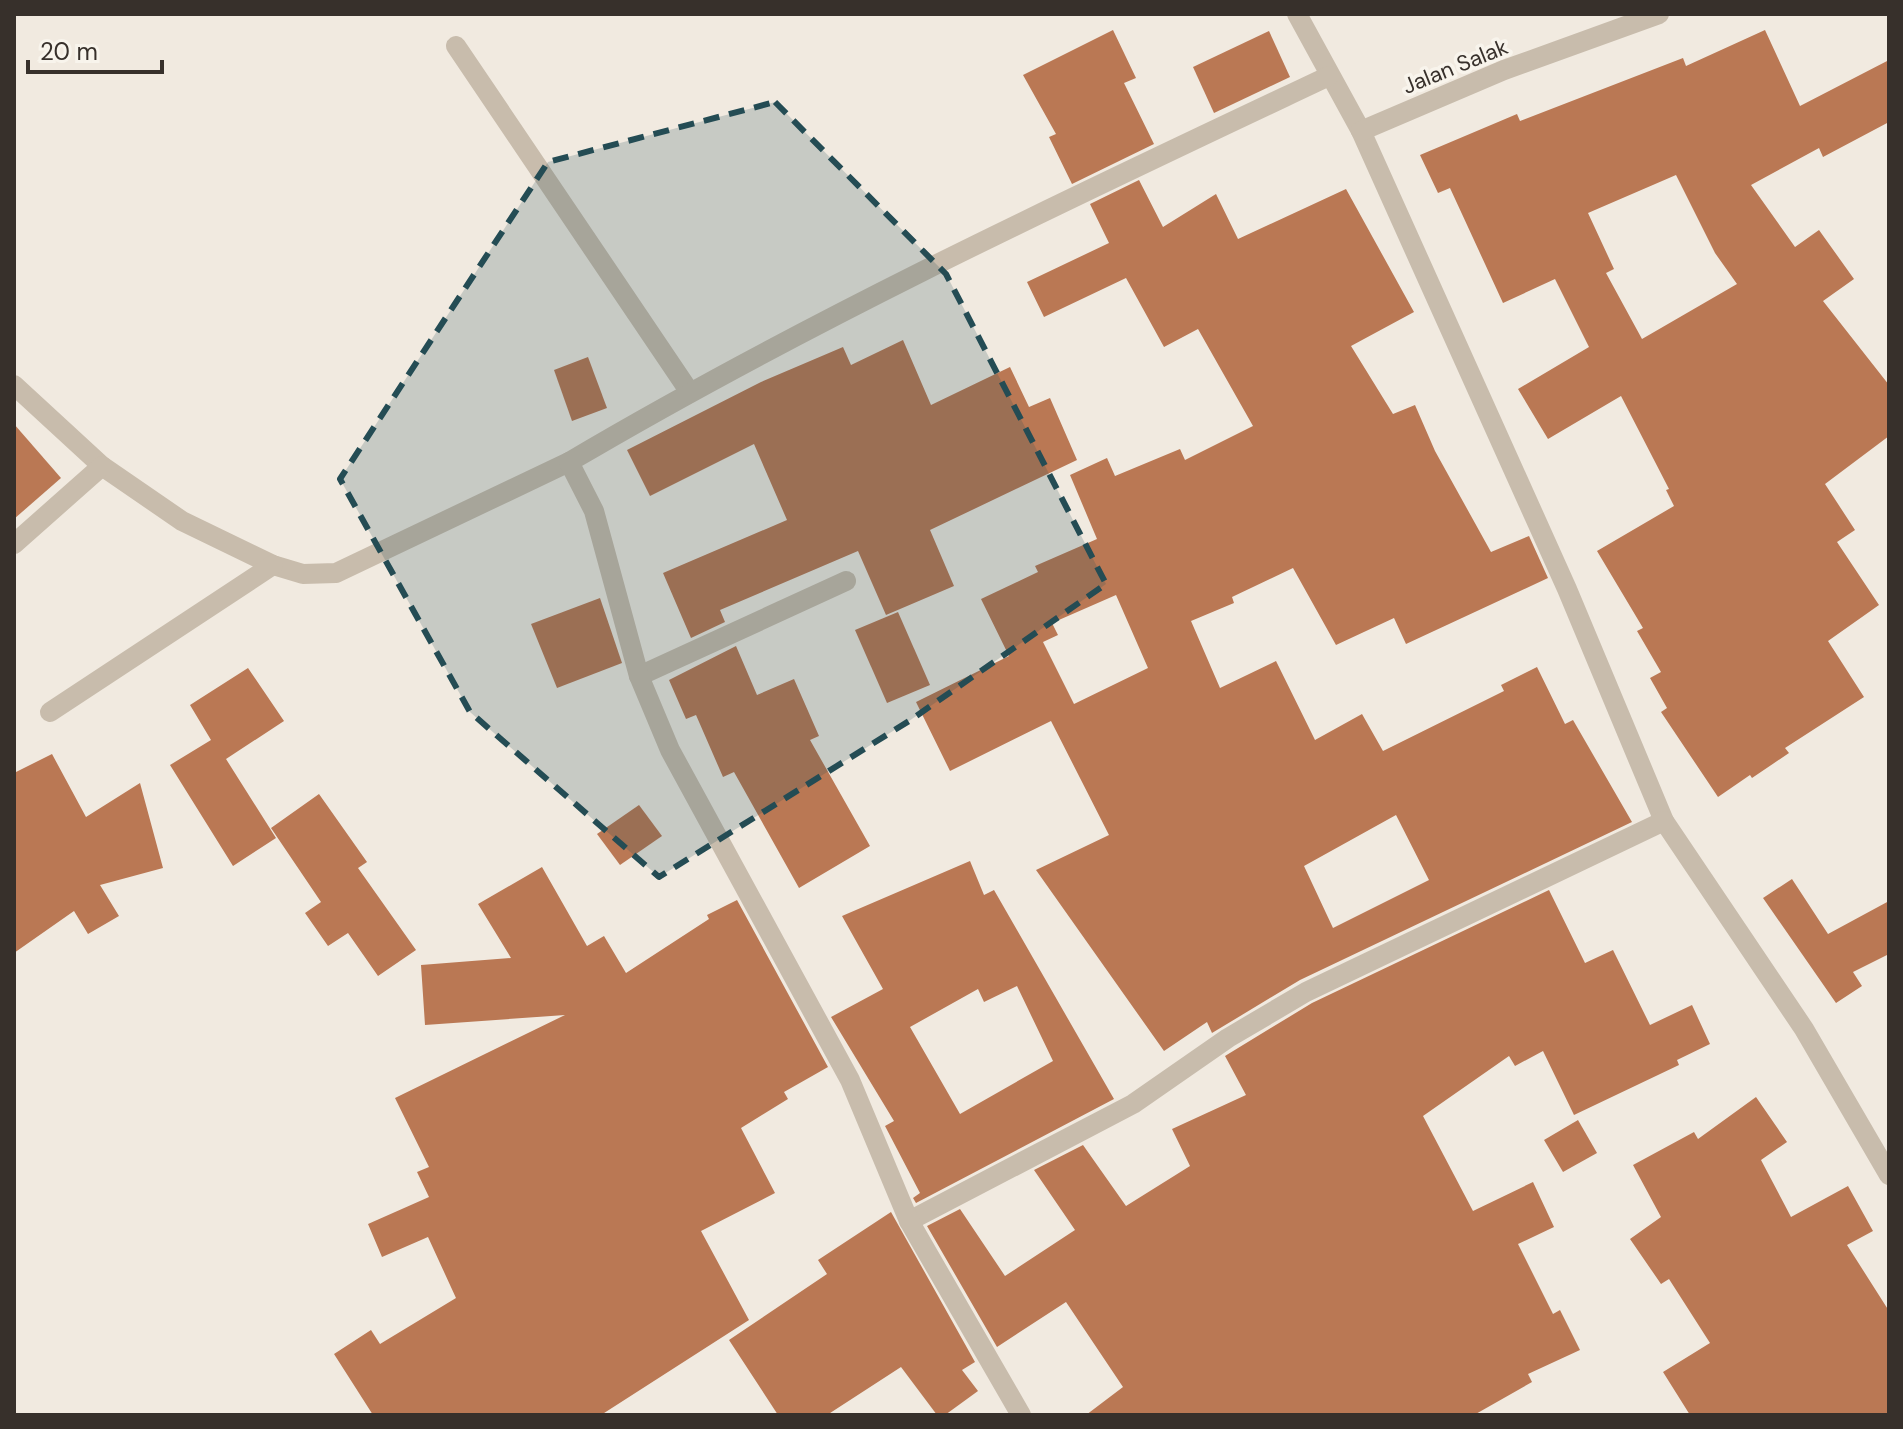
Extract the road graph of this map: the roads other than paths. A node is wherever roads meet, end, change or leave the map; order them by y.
1 (1297, 14) edge
2 (1659, 14) edge
3 (456, 46) dead end
4 (1329, 76) junction
5 (1361, 131) junction
6 (14, 385) edge
7 (689, 391) junction
8 (569, 462) junction
9 (102, 466) junction
10 (14, 544) edge
11 (273, 565) junction
12 (846, 581) dead end
13 (639, 676) junction
14 (50, 712) dead end
15 (1664, 821) junction
16 (1889, 1175) edge
17 (909, 1221) junction
18 (1021, 1415) edge

1 - 4 street
2 - 5 street, Jalan Salak
3 - 7 street
4 - 5 street
4 - 7 street
5 - 15 street
6 - 9 street
7 - 8 street
8 - 11 street
8 - 13 street
9 - 10 street
9 - 11 street
11 - 14 street
12 - 13 street
13 - 17 street
15 - 16 street
15 - 17 street
17 - 18 street

